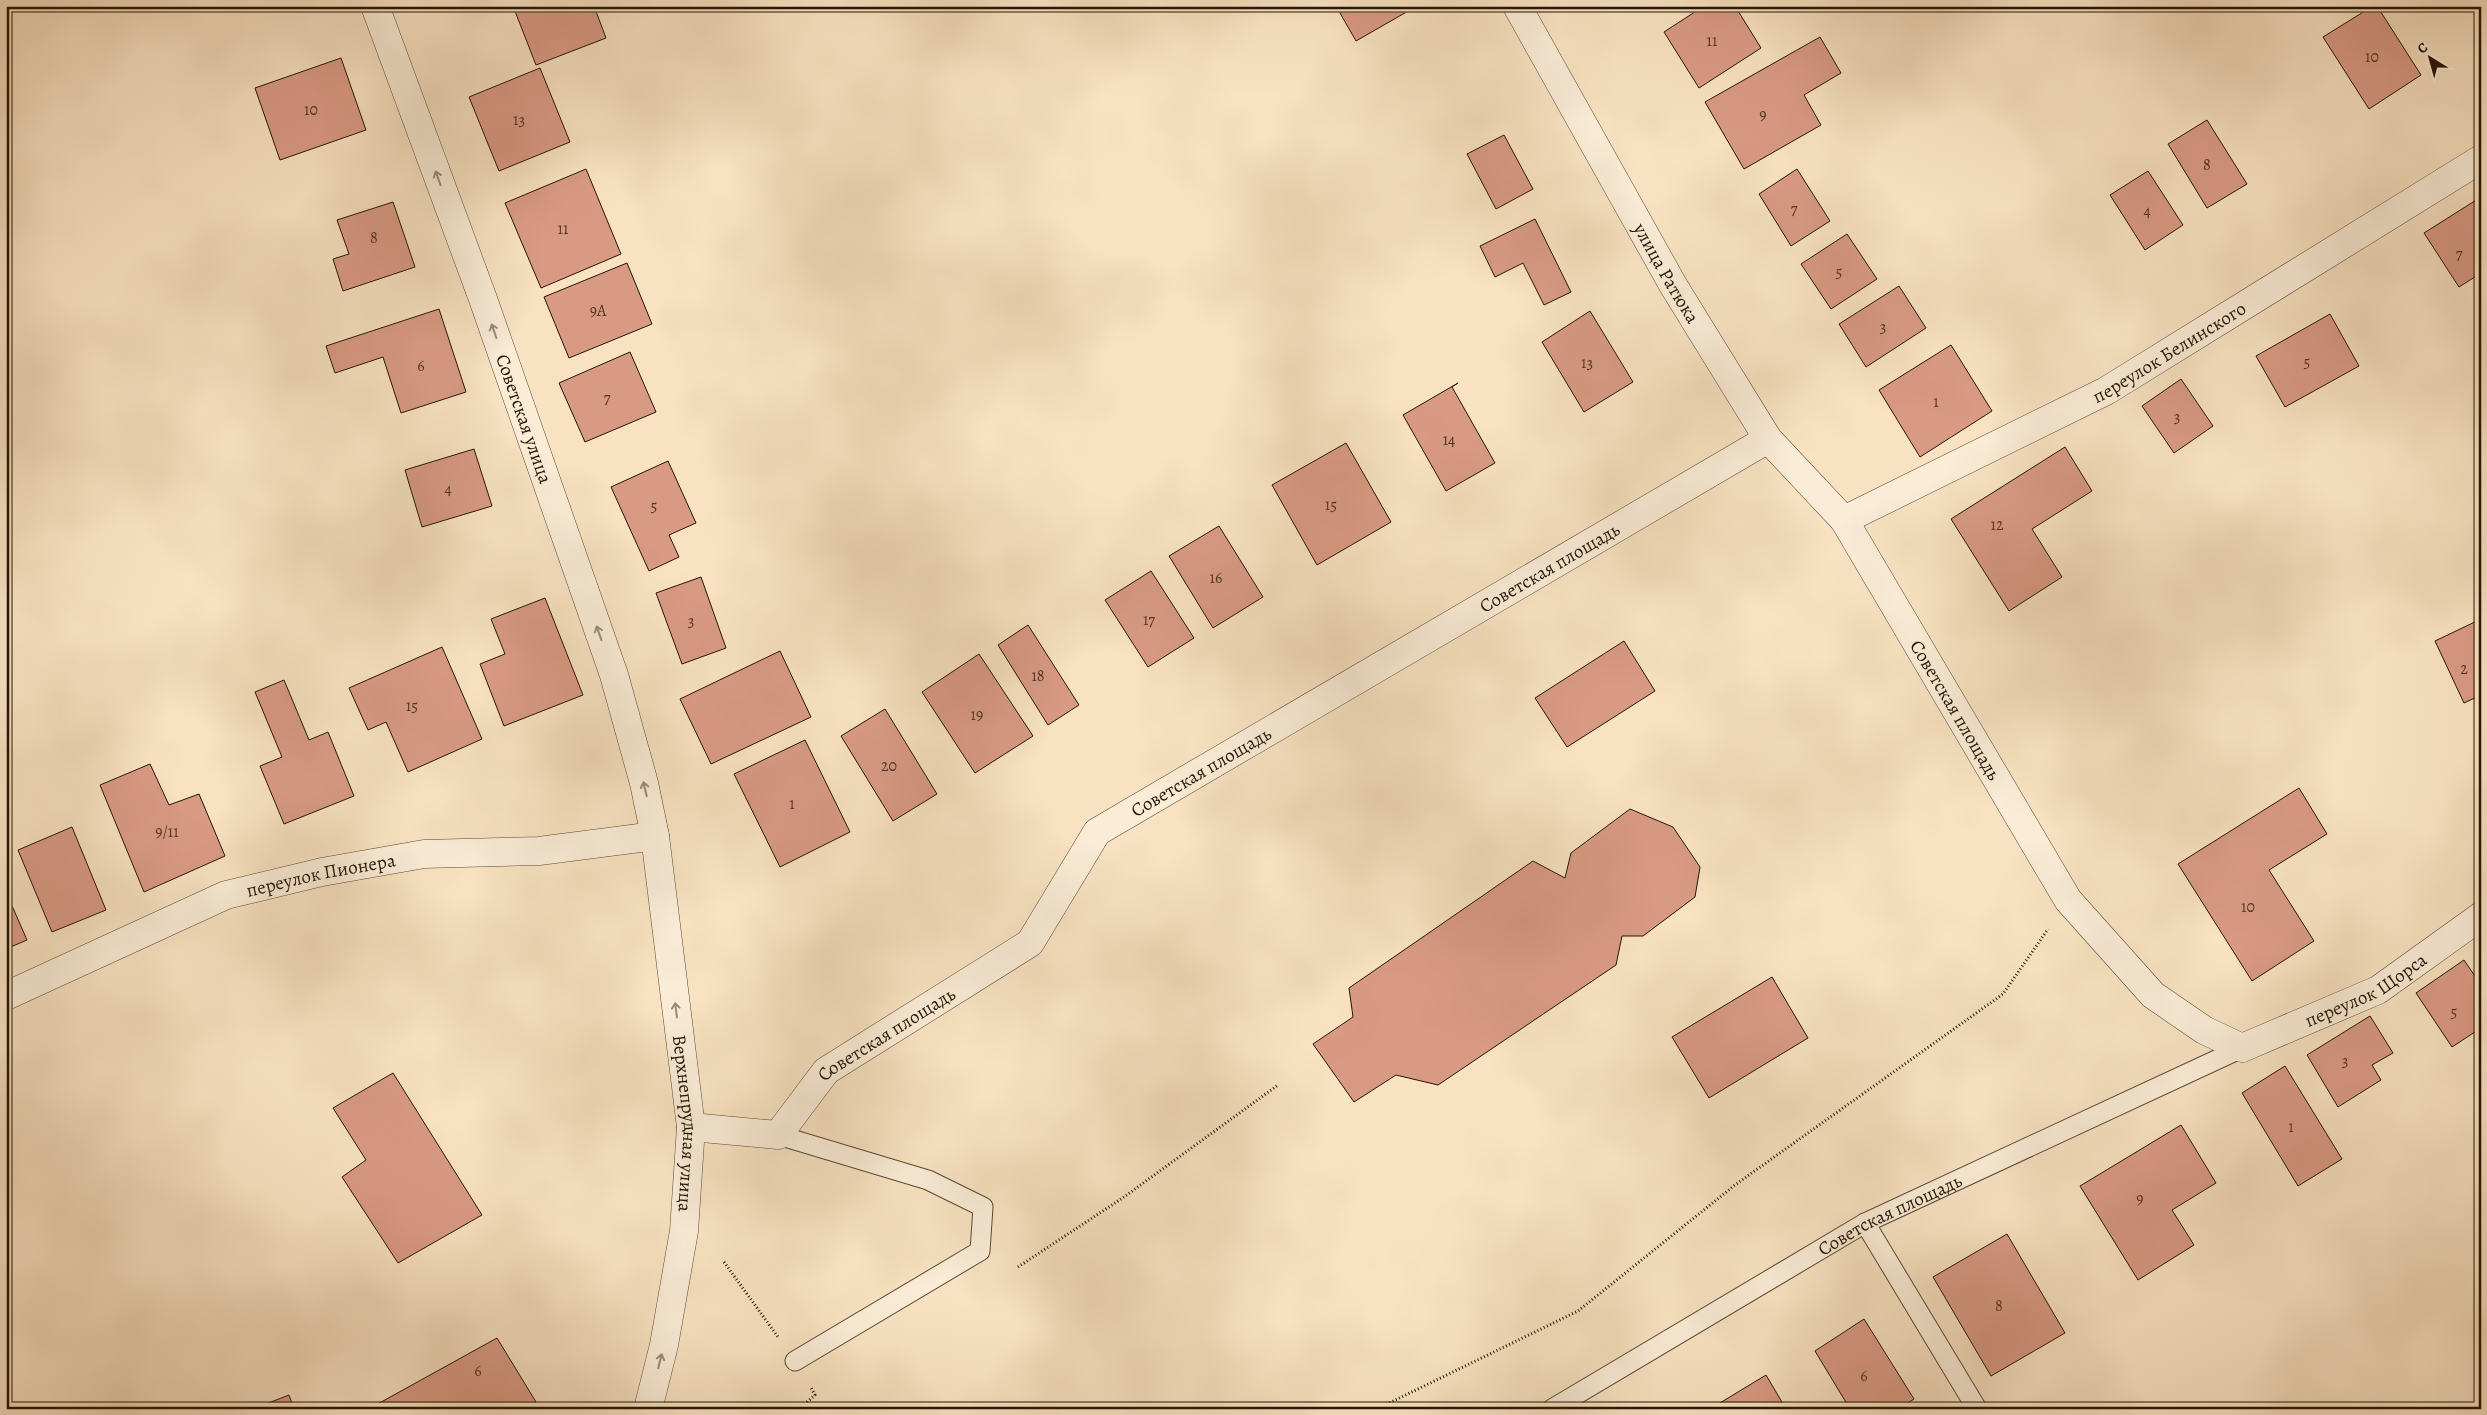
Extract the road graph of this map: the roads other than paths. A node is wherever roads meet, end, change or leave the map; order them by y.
1 (375, 6) edge
2 (1517, 6) edge
3 (2481, 159) edge
4 (1768, 439) junction
5 (1844, 520) junction
6 (655, 836) junction
7 (2481, 916) edge
8 (6, 996) edge
9 (2242, 1048) junction
10 (691, 1127) junction
11 (778, 1135) junction
12 (1865, 1223) junction
13 (795, 1361) road end
14 (648, 1409) edge
15 (1552, 1409) edge
16 (1977, 1409) edge

6 -> 1 street, Советская улица
2 - 4 street, улица Ратюка
3 - 5 street, переулок Белинского
4 - 5 street, улица Ратюка
4 - 11 street, Советская площадь
5 - 9 street, Советская площадь
6 - 8 street, переулок Пионера
10 -> 6 street, Верхнепрудная улица
7 - 9 street, переулок Щорса
9 - 12 lane, Советская площадь
10 - 11 street
14 -> 10 street, Верхнепрудная улица
11 - 13 lane
12 - 15 lane, Советская площадь
12 - 16 lane

